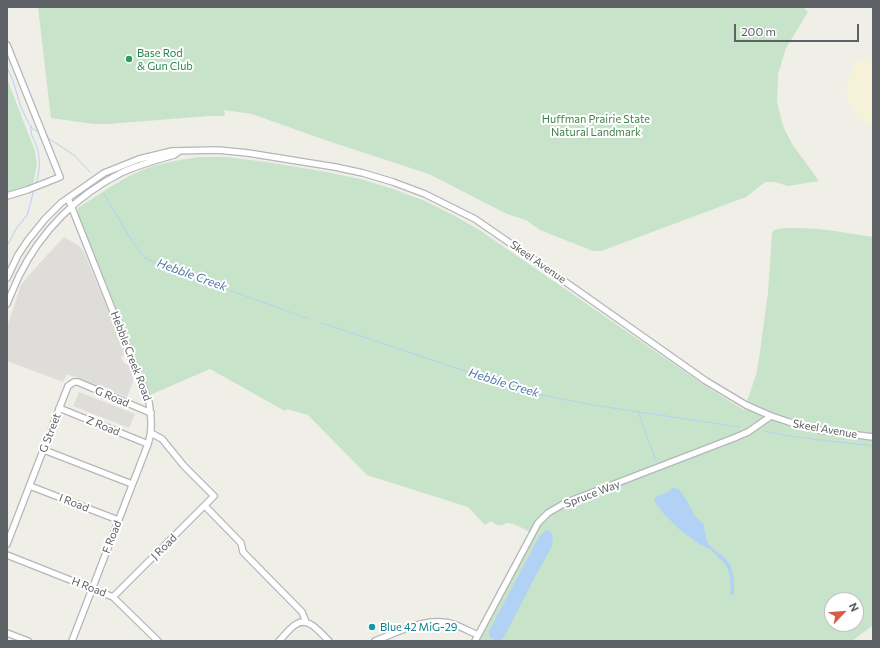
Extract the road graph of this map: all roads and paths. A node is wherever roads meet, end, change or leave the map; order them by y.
1 (7, 45) edge
2 (178, 152) junction
3 (7, 196) edge
4 (68, 198) junction
5 (72, 206) junction
6 (7, 278) edge
7 (7, 304) edge
8 (74, 382) joint
9 (59, 408) junction
10 (151, 413) junction
11 (771, 416) junction
12 (151, 433) junction
13 (873, 436) edge
14 (148, 444) junction
15 (44, 450) junction
16 (132, 484) junction
17 (30, 486) junction
18 (205, 506) junction
19 (118, 520) junction
20 (7, 544) edge
21 (7, 555) edge
22 (92, 588) junction
23 (114, 597) junction
24 (306, 622) junction
25 (7, 633) edge
26 (478, 635) junction
27 (28, 641) edge
28 (72, 641) edge
29 (158, 641) edge
30 (279, 641) edge
31 (329, 641) edge
32 (375, 641) edge
33 (475, 641) edge

1 - 3 street
2 - 4 street, Skeel Avenue
2 - 5 street, Skeel Avenue
2 - 11 street, Skeel Avenue
4 - 5 street, Hebble Creek Road
4 - 6 street, Skeel Avenue
5 - 7 street, Skeel Avenue
5 - 10 street, Hebble Creek Road
8 - 9 street, G Street
8 - 10 street, G Road
9 - 14 street, Z Road
9 - 15 street, G Street
10 - 12 street, Hebble Creek Road
11 - 13 street, Skeel Avenue
11 - 26 street, Spruce Way
12 - 14 street, F Road
12 - 18 street, J Road
14 - 16 street, F Road
15 - 16 street
15 - 17 street, G Street
16 - 19 street, F Road
17 - 19 street, I Road
17 - 20 street
18 - 23 street, J Road
18 - 24 street
19 - 22 street, F Road
21 - 22 street, H Road
22 - 23 street, H Road
22 - 28 street, F Road
23 - 29 street, H Road
24 - 30 street
24 - 31 street
25 - 27 street
26 - 32 street
26 - 33 street, Spruce Way

